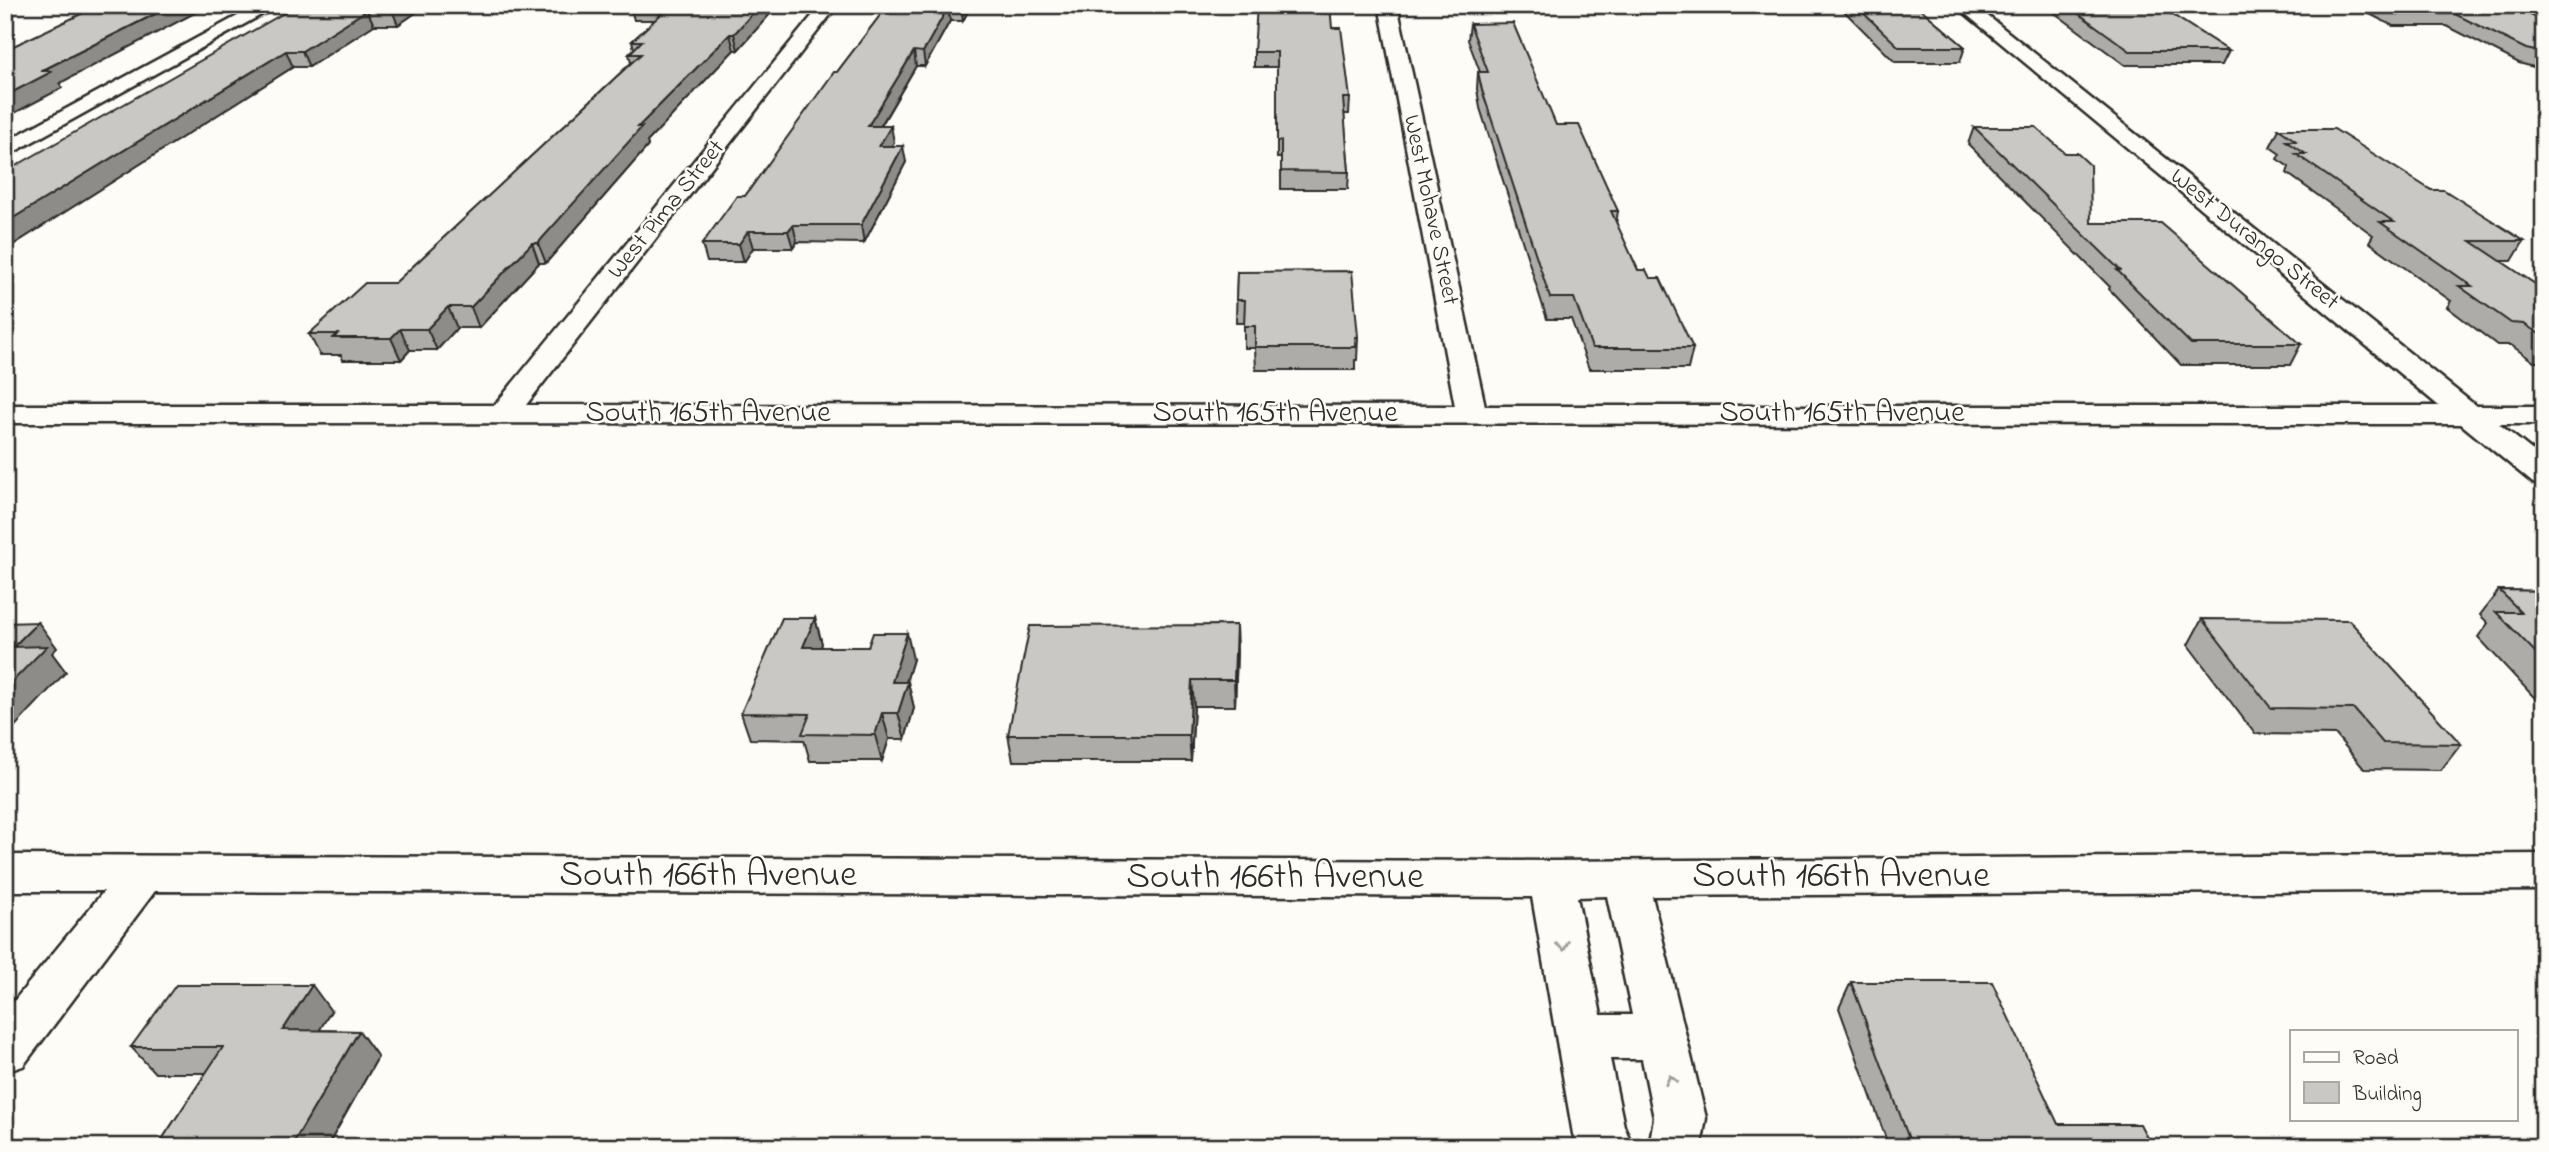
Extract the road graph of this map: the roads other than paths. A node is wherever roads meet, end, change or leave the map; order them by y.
1 (271, 5) edge
2 (830, 5) edge
3 (1388, 5) edge
4 (1963, 5) edge
5 (5, 151) edge
6 (5, 414) edge
7 (504, 414) junction
8 (1472, 414) junction
9 (2469, 415) junction
10 (2544, 415) edge
11 (2544, 477) edge
12 (2544, 872) edge
13 (5, 873) edge
14 (144, 873) junction
15 (1551, 879) junction
16 (1626, 879) junction
17 (1580, 1037) junction
18 (1662, 1037) junction
19 (5, 1050) edge
20 (1607, 1147) edge
21 (1675, 1147) edge

1 - 5 street
2 - 7 street, West Pima Street
3 - 8 street, West Mohave Street
4 - 9 street, West Durango Street
6 - 7 street, South 165th Avenue
7 - 8 street, South 165th Avenue
8 - 9 street, South 165th Avenue
9 - 10 street, South 165th Avenue
9 - 11 street, West Durango Street
12 - 16 street, South 166th Avenue
13 - 14 street, South 166th Avenue
14 - 15 street, South 166th Avenue
14 - 19 street
15 - 16 street, South 166th Avenue
15 -> 17 street
16 - 18 street
17 - 18 street
17 - 20 street
21 -> 18 street

